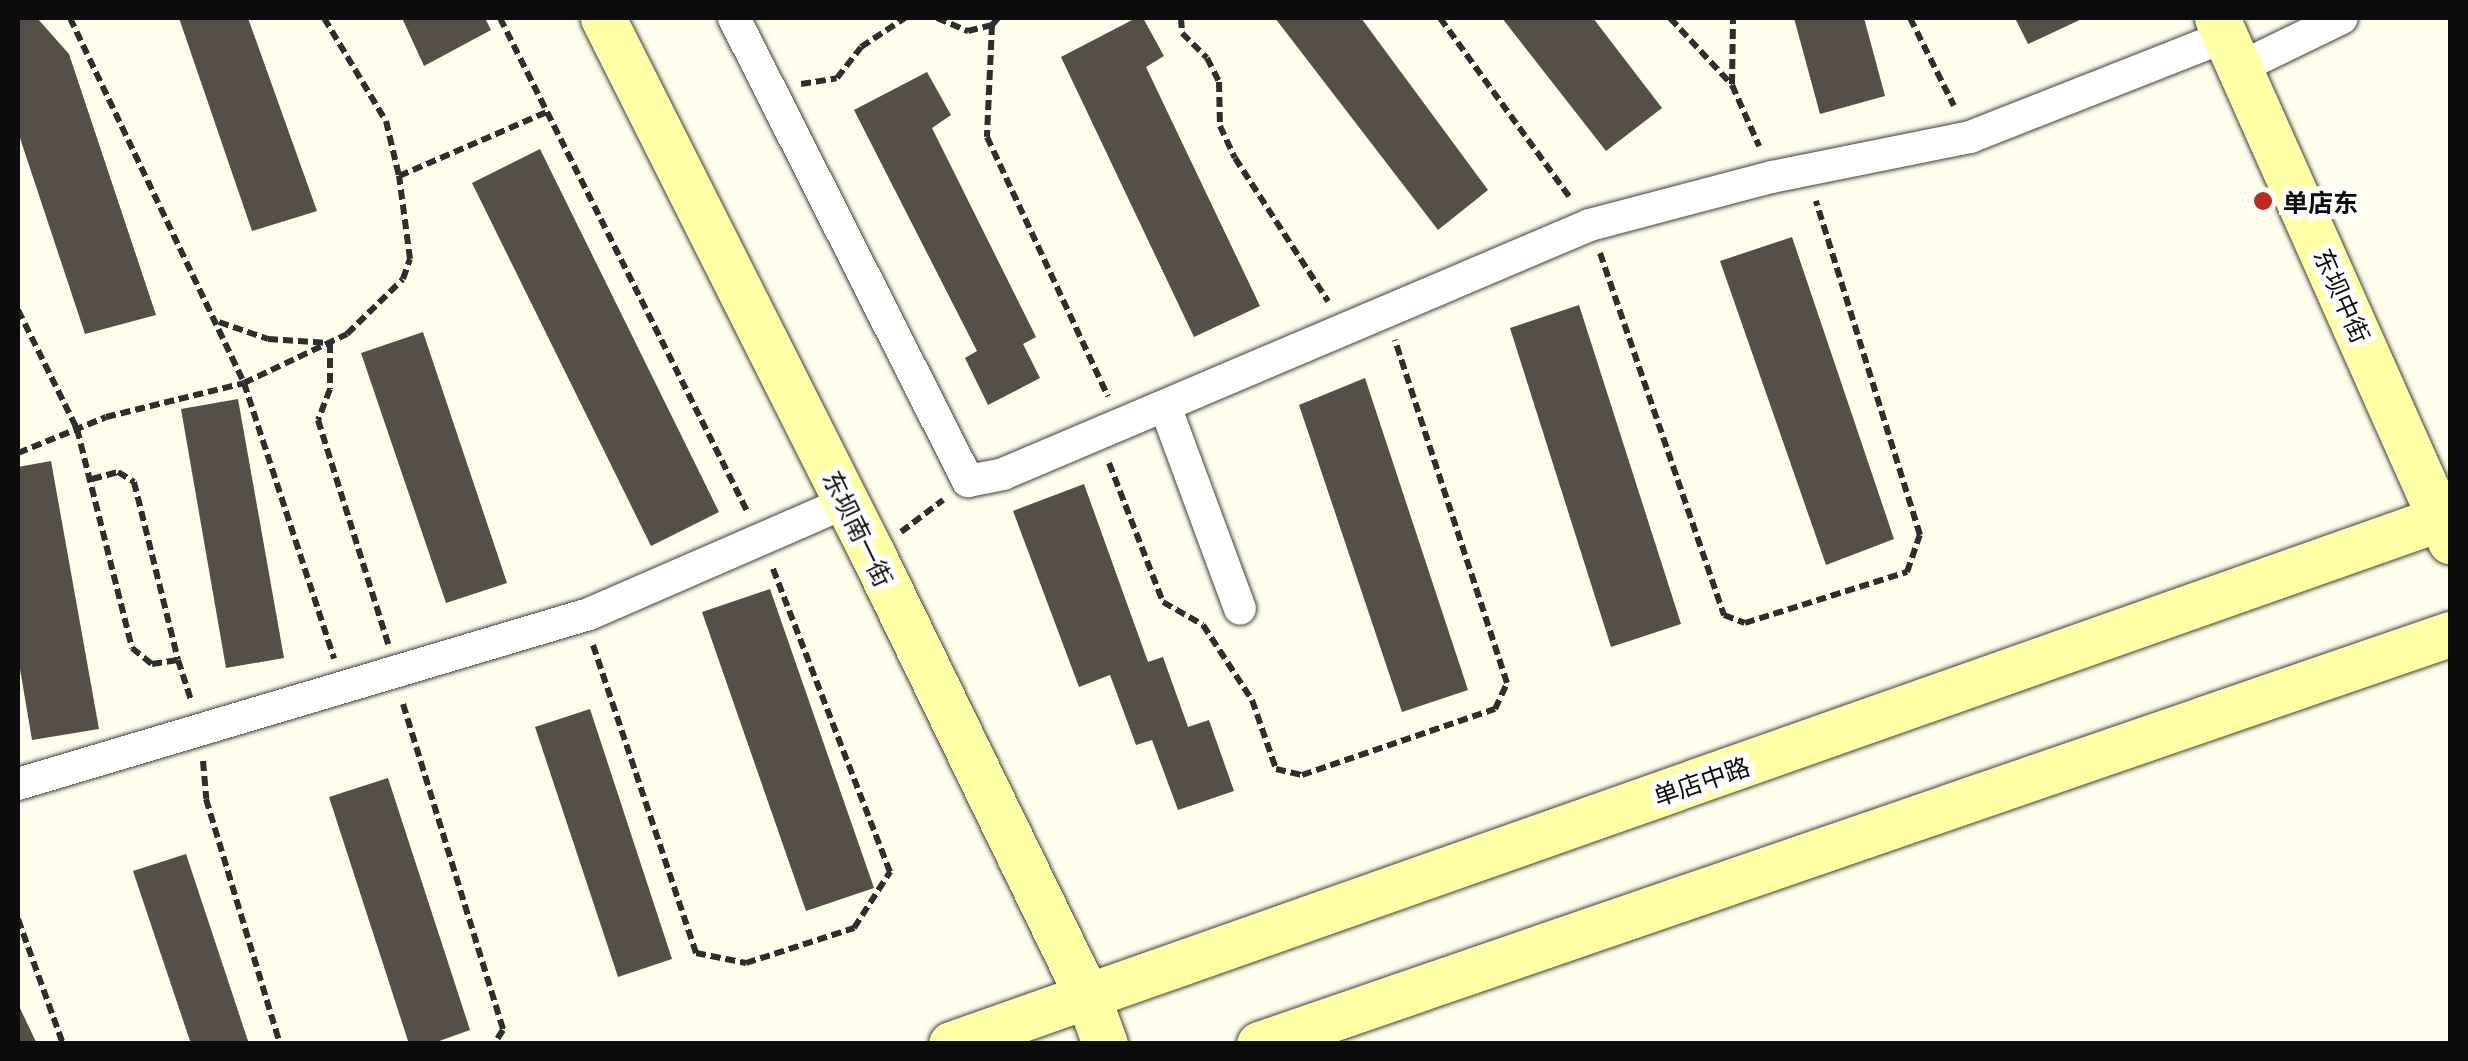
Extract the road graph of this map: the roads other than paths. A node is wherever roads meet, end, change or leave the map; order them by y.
1 (603, 18) edge
2 (734, 18) edge
3 (2342, 18) edge
4 (2228, 40) edge
5 (1164, 406) junction
6 (847, 502) junction
7 (2448, 526) edge
8 (1240, 609) dead end
9 (2450, 634) edge
10 (18, 784) edge
11 (1088, 997) junction
12 (950, 1044) edge
13 (1105, 1044) edge
14 (1259, 1044) edge

1 - 6 street, 东坝南一街
2 - 5 street
3 - 4 street
4 - 5 street
4 - 7 street, 东坝中街
5 - 8 street
6 - 10 street
6 - 11 street, 东坝南一街
7 - 11 street, 单店中路
9 - 14 street
11 - 12 street, 单店中路
11 - 13 street, 东坝南一街

